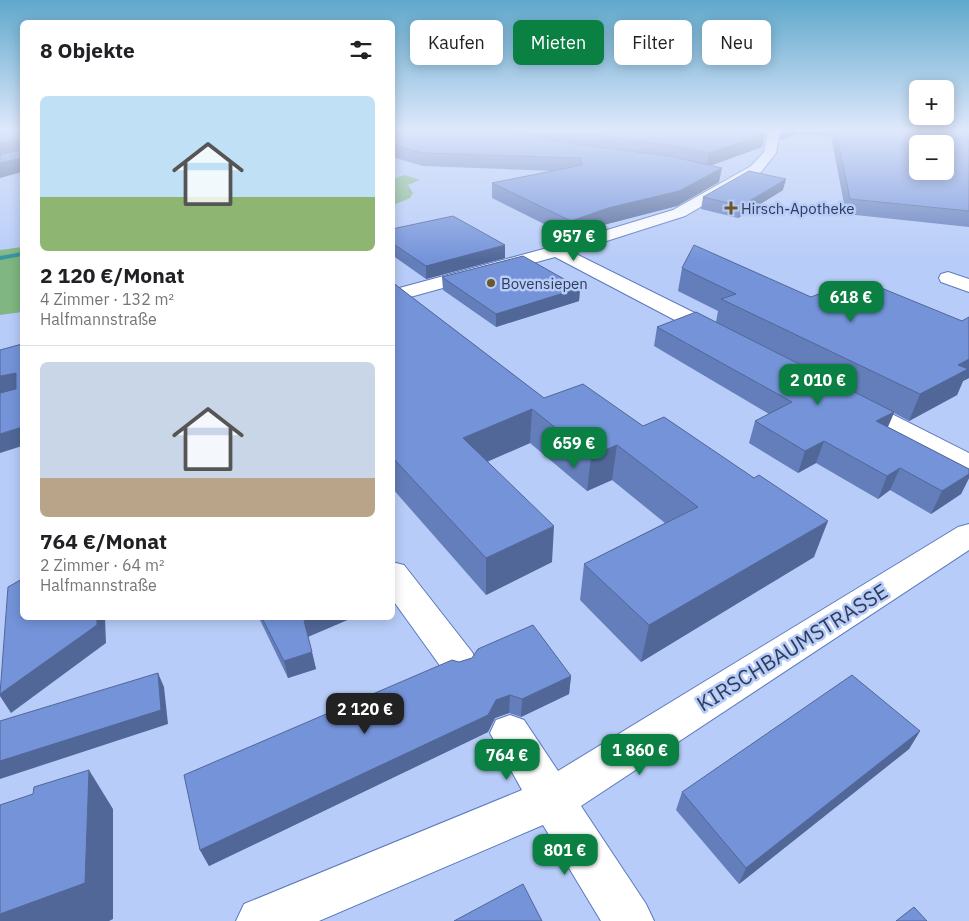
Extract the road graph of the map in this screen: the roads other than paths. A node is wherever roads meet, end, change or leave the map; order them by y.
1 (747, 174) edge
2 (719, 176) edge
3 (736, 180) junction
4 (557, 251) junction
5 (948, 278) dead end
6 (969, 286) edge
7 (395, 295) edge
8 (735, 343) edge
9 (839, 396) edge
10 (969, 464) edge
11 (969, 535) edge
12 (395, 578) edge
13 (460, 663) edge
14 (510, 732) dead end
15 (553, 799) junction
16 (261, 921) edge
17 (629, 921) edge

1 - 3 street
2 - 3 street
3 - 4 street
4 - 7 street
4 - 8 street
5 - 6 street
9 - 10 street
11 - 15 street, KIRSCHBAUMSTRASSE
12 - 13 street
14 - 15 street
15 - 16 street, KIRSCHBAUMSTRASSE
15 - 17 street

